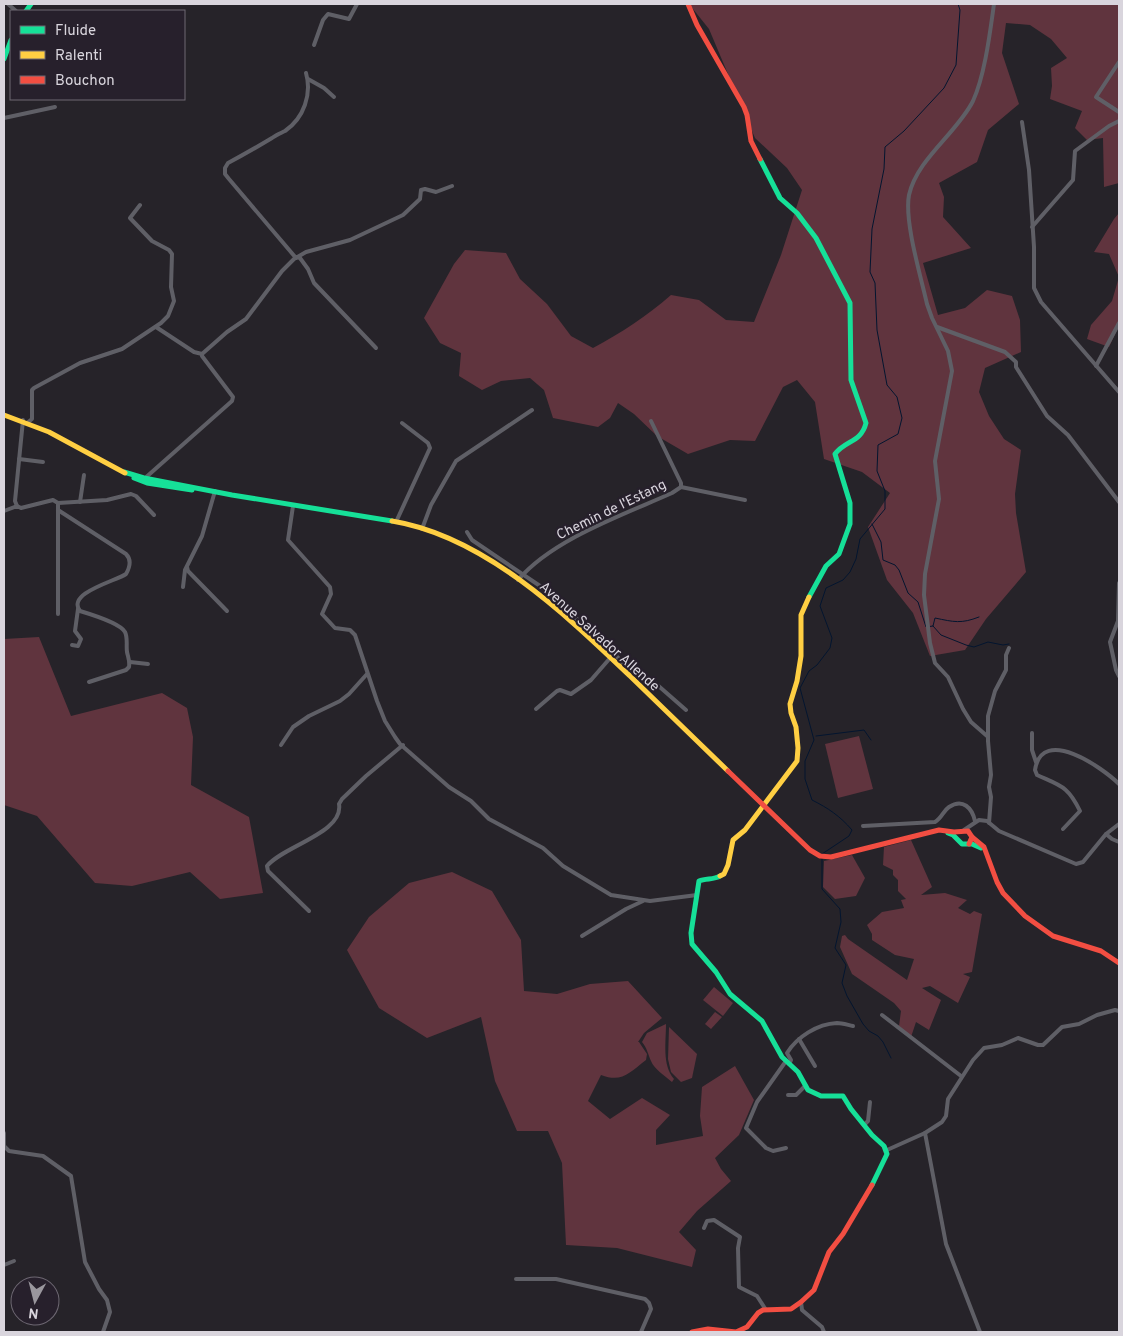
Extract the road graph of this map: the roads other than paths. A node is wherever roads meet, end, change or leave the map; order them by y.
1 (357, 4) edge
2 (688, 4) edge
3 (994, 4) edge
4 (10, 43) edge
5 (314, 45) dead end
6 (4, 60) edge
7 (1119, 62) edge
8 (306, 73) dead end
9 (308, 78) junction
10 (334, 97) dead end
11 (55, 107) dead end
12 (1119, 112) edge
13 (4, 118) edge
14 (1119, 121) edge
15 (1022, 122) dead end
16 (452, 186) dead end
17 (140, 205) dead end
18 (1032, 227) junction
19 (297, 257) junction
20 (1119, 323) edge
21 (156, 327) junction
22 (937, 327) junction
23 (376, 348) dead end
24 (202, 354) junction
25 (1096, 366) junction
26 (1119, 392) edge
27 (532, 410) dead end
28 (4, 415) edge
29 (27, 421) junction
30 (651, 421) dead end
31 (402, 423) dead end
32 (49, 432) junction
33 (19, 459) junction
34 (43, 462) dead end
35 (124, 472) junction
36 (84, 475) dead end
37 (133, 477) junction
38 (144, 478) junction
39 (681, 486) junction
40 (215, 492) junction
41 (745, 500) dead end
42 (80, 502) junction
43 (1119, 502) edge
44 (58, 503) junction
45 (17, 506) junction
46 (294, 506) junction
47 (58, 510) junction
48 (4, 512) edge
49 (154, 515) dead end
50 (396, 522) junction
51 (422, 529) junction
52 (467, 532) dead end
53 (187, 567) junction
54 (523, 574) junction
55 (518, 580) junction
56 (1119, 583) edge
57 (183, 587) dead end
58 (78, 609) junction
59 (227, 611) dead end
60 (58, 614) dead end
61 (72, 645) dead end
62 (1008, 648) dead end
63 (613, 656) junction
64 (1117, 658) edge
65 (130, 662) junction
66 (148, 664) dead end
67 (367, 674) junction
68 (1119, 676) edge
69 (89, 682) dead end
70 (536, 709) dead end
71 (686, 710) dead end
72 (1032, 734) dead end
73 (987, 736) junction
74 (281, 745) dead end
75 (402, 745) junction
76 (1036, 762) junction
77 (1119, 784) edge
78 (762, 808) junction
79 (974, 823) junction
80 (989, 823) junction
81 (1119, 824) edge
82 (863, 826) dead end
83 (1063, 829) dead end
84 (962, 831) junction
85 (928, 833) junction
86 (1106, 834) junction
87 (972, 835) junction
88 (957, 839) junction
89 (1119, 842) edge
90 (968, 844) junction
91 (987, 854) junction
92 (697, 894) junction
93 (644, 900) junction
94 (309, 910) dead end
95 (582, 936) dead end
96 (1119, 963) edge
97 (1119, 1011) edge
98 (882, 1015) dead end
99 (852, 1026) dead end
100 (799, 1039) junction
101 (788, 1063) junction
102 (815, 1066) dead end
103 (961, 1076) junction
104 (805, 1086) junction
105 (788, 1094) dead end
106 (870, 1102) dead end
107 (864, 1125) junction
108 (4, 1133) edge
109 (925, 1133) junction
110 (786, 1148) dead end
111 (887, 1150) junction
112 (704, 1228) dead end
113 (14, 1261) dead end
114 (4, 1265) edge
115 (516, 1279) dead end
116 (801, 1302) junction
117 (766, 1310) junction
118 (103, 1332) edge
119 (641, 1332) edge
120 (692, 1332) edge
121 (824, 1332) edge
122 (980, 1332) edge

1 - 5 street
2 - 78 street
3 - 22 street
4 - 6 street
7 - 12 street
8 - 9 street
9 - 10 street
9 - 19 street
11 - 13 street
14 - 18 street
15 - 18 street
16 - 19 street
17 - 21 street
18 - 25 street
19 - 23 street
19 - 24 street
20 - 25 street
21 - 24 street
21 - 29 street
22 - 43 street
22 - 73 street
24 - 38 street
25 - 26 street
27 - 51 street
28 - 29 street, Avenue Salvador Allende
29 - 32 street, Avenue Salvador Allende
29 - 32 street, Avenue Salvador Allende
29 - 33 street
30 - 39 street, Chemin de l'Estang
31 - 50 street
32 - 35 street, Avenue Salvador Allende
33 - 34 street
33 - 45 street
35 - 37 street, Avenue Salvador Allende
35 - 38 street, Avenue Salvador Allende
36 - 42 street
37 - 38 street
37 - 40 street, Avenue Salvador Allende
38 - 40 street, Avenue Salvador Allende
39 - 41 street
39 - 54 street, Chemin de l'Estang
40 - 46 street, Avenue Salvador Allende
40 - 53 street
42 - 44 street
42 - 49 street
44 - 45 street
44 - 47 street
45 - 48 street
46 - 50 street, Avenue Salvador Allende
46 - 67 street
47 - 58 street
47 - 60 street
50 - 51 street, Avenue Salvador Allende
51 - 55 street, Avenue Salvador Allende
52 - 54 street
53 - 57 street
53 - 59 street
54 - 55 street, Chemin de l'Estang
54 - 63 street
55 - 63 street, Avenue Salvador Allende
56 - 64 street
58 - 61 street
58 - 65 street
62 - 73 street
63 - 70 street
63 - 71 street
63 - 78 street, Avenue Salvador Allende
64 - 68 street
65 - 66 street
65 - 69 street
67 - 74 street
67 - 75 street
72 - 76 street
73 - 80 street
75 - 93 street
75 - 94 street
76 - 77 street
76 - 83 street
78 - 85 street
78 - 92 street
79 - 80 street
79 - 82 street
79 - 84 street
79 - 87 street
80 - 86 street
81 - 86 street
84 - 85 street
84 - 87 street
84 - 88 street
85 - 88 street
86 - 89 street
87 - 90 street
87 - 91 street
88 - 90 street
90 - 91 street
91 - 96 street
92 - 93 street
92 - 101 street
93 - 95 street
97 - 103 street
98 - 103 street
99 - 100 street
100 - 101 street
100 - 102 street
101 - 104 street
101 - 110 street
103 - 109 street
104 - 105 street
104 - 107 street
106 - 107 street
107 - 111 street
108 - 118 street
109 - 111 street
109 - 122 street
111 - 116 street
112 - 117 street
113 - 114 street
115 - 119 street
116 - 117 street
116 - 121 street
117 - 120 street

